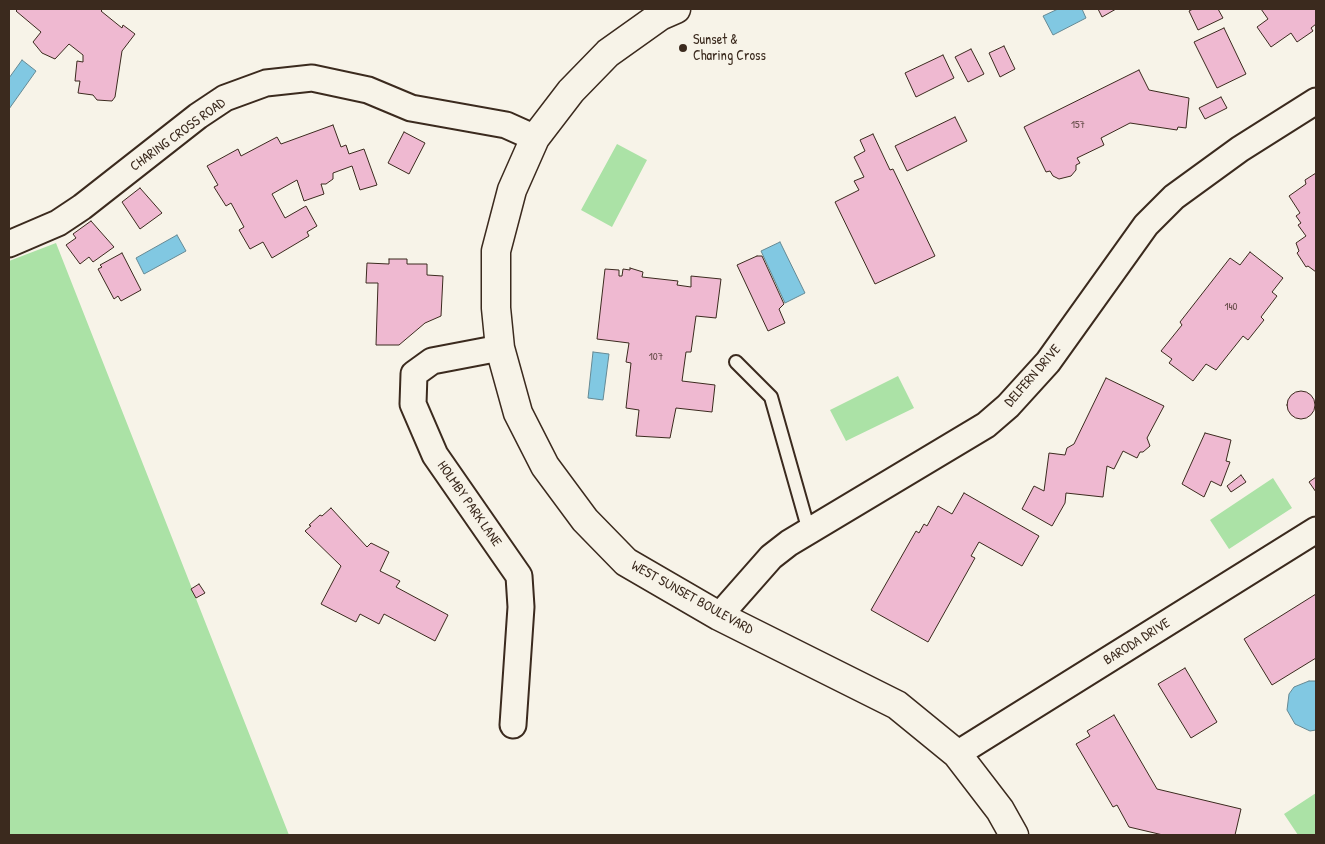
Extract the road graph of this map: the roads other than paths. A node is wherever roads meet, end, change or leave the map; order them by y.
1 (676, 9) edge
2 (1316, 101) edge
3 (536, 138) junction
4 (9, 244) edge
5 (500, 348) junction
6 (736, 362) dead end
7 (1316, 530) edge
8 (809, 531) junction
9 (719, 616) junction
10 (513, 725) dead end
11 (957, 754) junction
12 (1014, 835) edge

1 - 3 main road, WEST SUNSET BOULEVARD
2 - 8 street, DELFERN DRIVE
3 - 4 street, CHARING CROSS ROAD
3 - 5 main road, WEST SUNSET BOULEVARD
5 - 9 main road, WEST SUNSET BOULEVARD
5 - 10 street, HOLMBY PARK LANE
6 - 8 lane
7 - 11 street, BARODA DRIVE
8 - 9 street, DELFERN DRIVE
9 - 11 main road, WEST SUNSET BOULEVARD
11 - 12 main road, WEST SUNSET BOULEVARD

